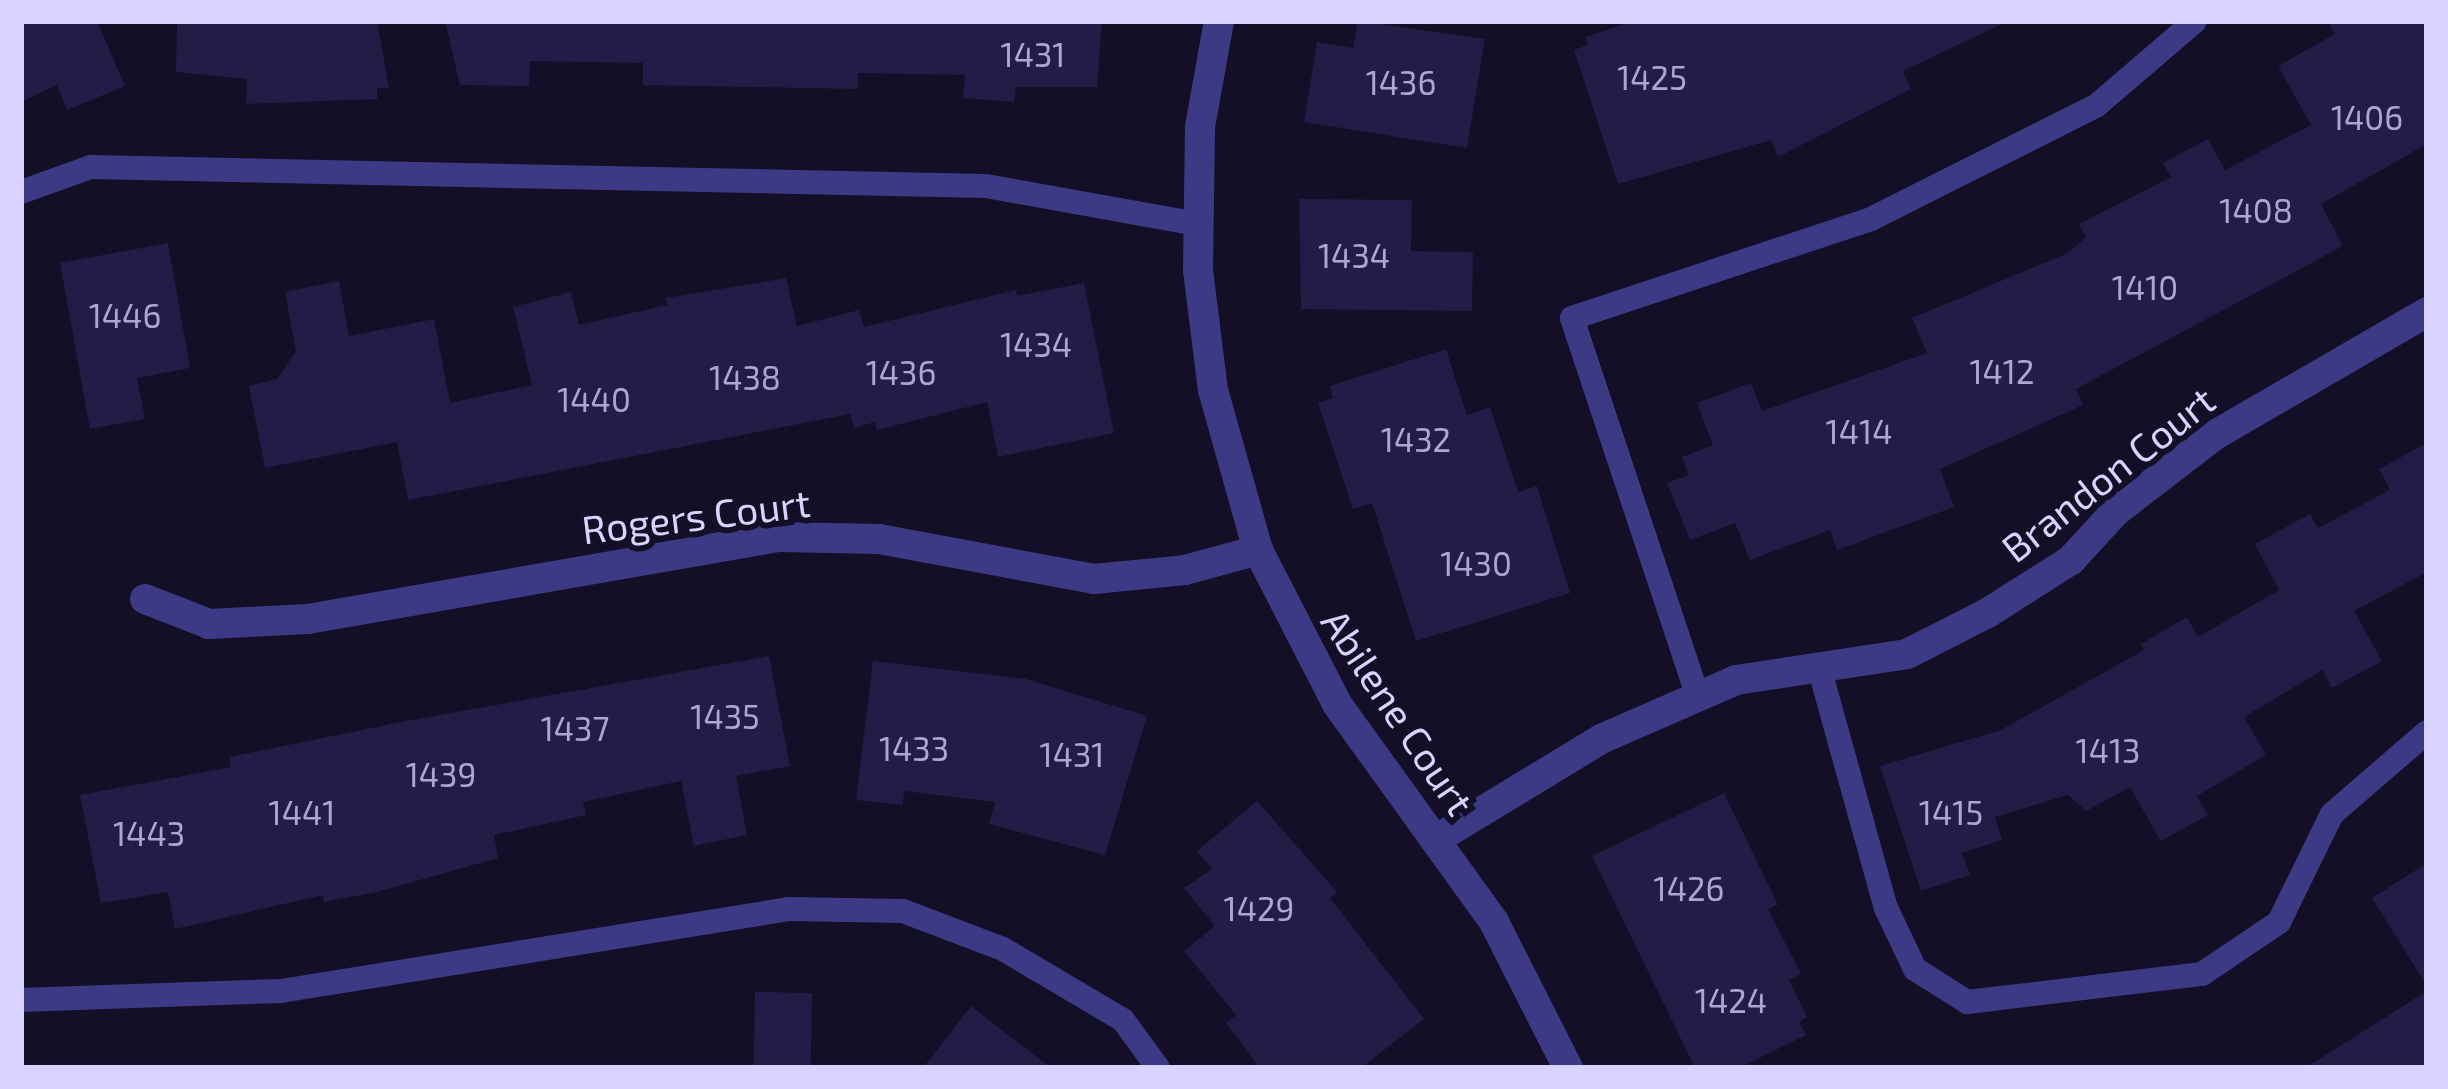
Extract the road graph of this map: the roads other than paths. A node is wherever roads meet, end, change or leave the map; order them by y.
1 (1220, 21) edge
2 (2195, 21) edge
3 (21, 192) edge
4 (1197, 224) junction
5 (2427, 312) edge
6 (1258, 550) junction
7 (145, 598) dead end
8 (1819, 667) junction
9 (1698, 697) junction
10 (2427, 732) edge
11 (1435, 840) junction
12 (21, 1000) edge
13 (1158, 1068) edge
14 (1568, 1068) edge

1 - 4 street, Abilene Court
2 - 9 lane
3 - 4 lane
4 - 6 street, Abilene Court
5 - 8 street, Brandon Court
6 - 7 street, Rogers Court
6 - 11 street, Abilene Court
8 - 9 street, Brandon Court
8 - 10 lane
9 - 11 street, Brandon Court
11 - 14 street, Abilene Court
12 - 13 lane

